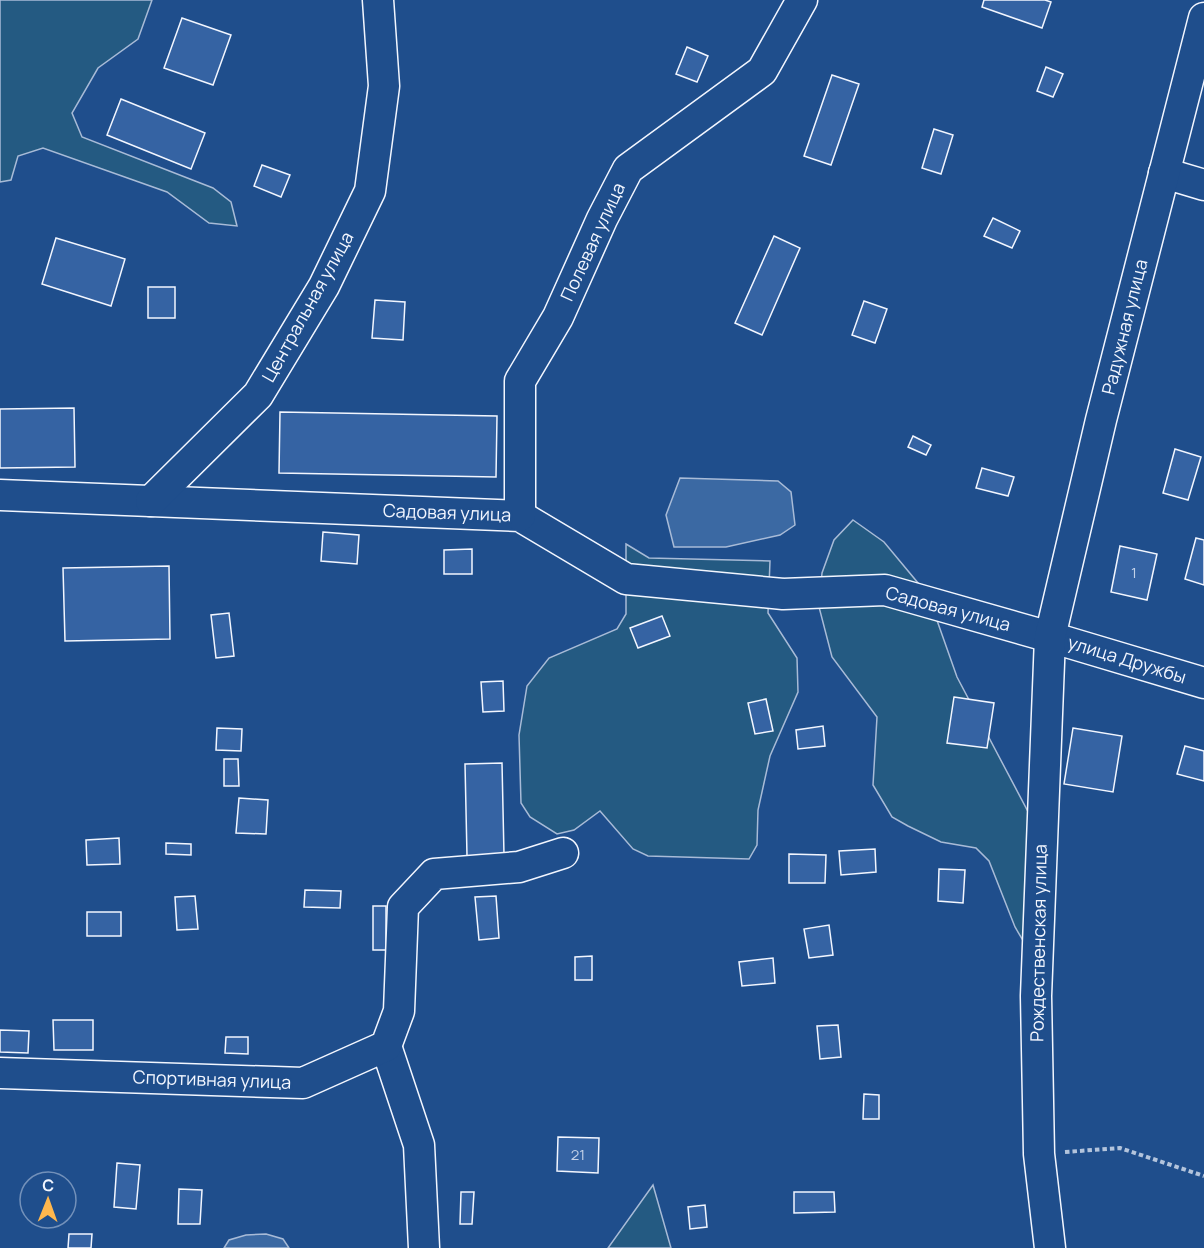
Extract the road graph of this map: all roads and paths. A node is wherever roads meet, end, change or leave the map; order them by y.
1 (378, 0) edge
2 (802, 0) edge
3 (1204, 18) edge
4 (1164, 172) junction
5 (1204, 185) edge
6 (0, 495) edge
7 (151, 501) junction
8 (520, 516) junction
9 (1050, 636) junction
10 (1204, 683) edge
11 (563, 853) dead end
12 (386, 1046) junction
13 (0, 1073) edge
14 (1039, 1154) junction
15 (1204, 1176) edge
16 (424, 1248) edge
17 (1050, 1248) edge

1 - 7 street, Центральная улица
2 - 8 street, Полевая улица
3 - 4 street, Радужная улица
4 - 5 street
4 - 9 street, Радужная улица
6 - 7 street, Садовая улица
7 - 8 street, Садовая улица
8 - 9 street, Садовая улица
9 - 10 street, улица Дружбы
9 - 14 street, Рождественская улица
11 - 12 street
12 - 13 street, Спортивная улица
12 - 16 street
14 - 15 path
14 - 17 street, Рождественская улица

